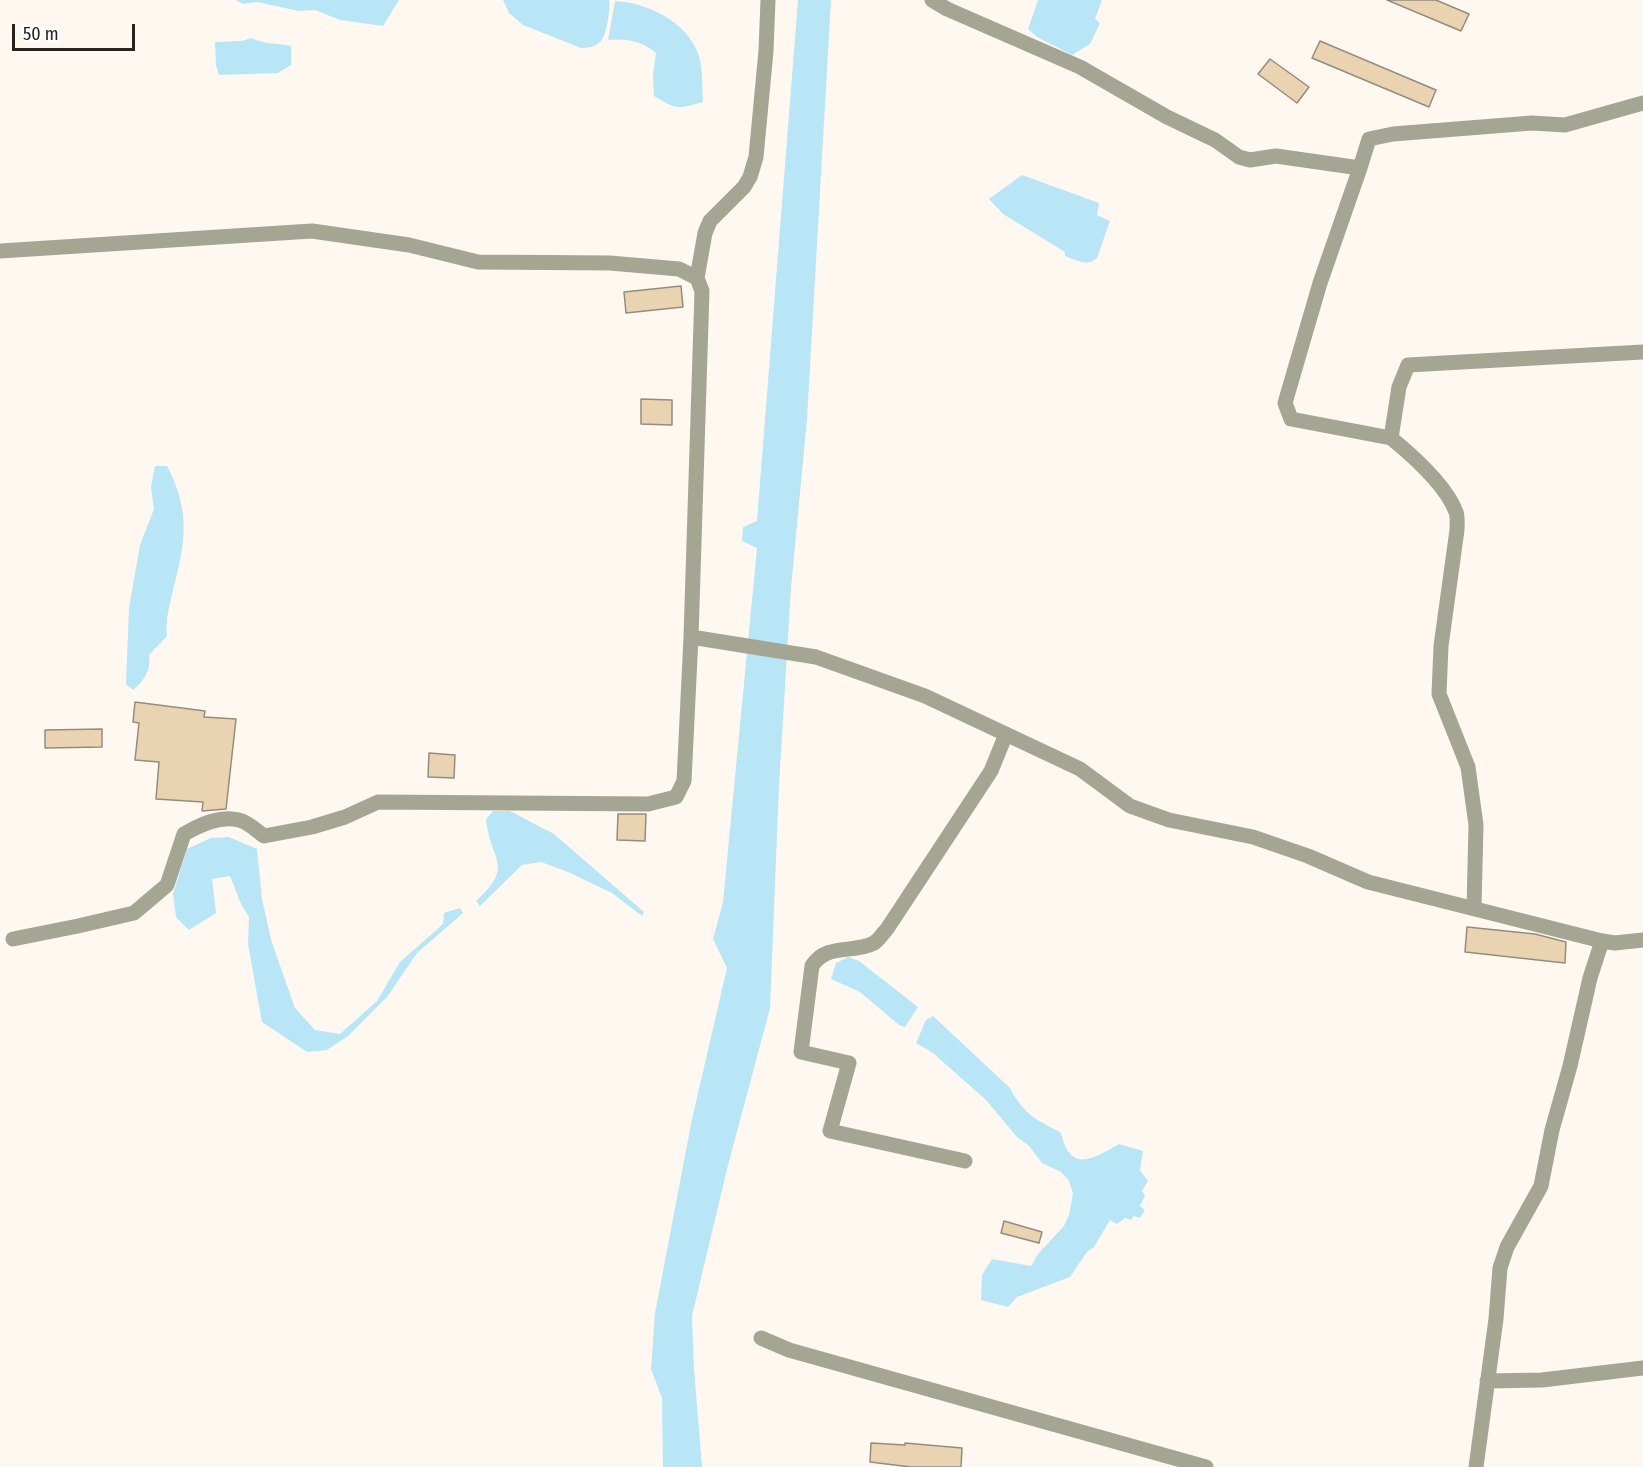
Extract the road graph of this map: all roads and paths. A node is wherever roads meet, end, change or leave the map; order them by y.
1 (768, 0) edge
2 (932, 0) edge
3 (1643, 103) edge
4 (1360, 168) junction
5 (0, 251) edge
6 (697, 278) junction
7 (1643, 352) edge
8 (1391, 438) junction
9 (691, 637) junction
10 (1006, 734) junction
11 (1474, 908) junction
12 (13, 939) dead end
13 (1643, 940) edge
14 (1602, 941) junction
15 (965, 1161) dead end
16 (761, 1338) dead end
17 (1643, 1368) edge
18 (1487, 1382) junction
19 (1206, 1467) edge
20 (1476, 1467) edge

1 - 6 street
2 - 4 street
3 - 4 street
4 - 8 street
5 - 6 street
6 - 9 street
7 - 8 street
8 - 11 street
9 - 10 street
9 - 12 street
10 - 11 street
10 - 15 street
11 - 14 street
13 - 14 street
14 - 18 street
16 - 19 street
17 - 18 street
18 - 20 street

